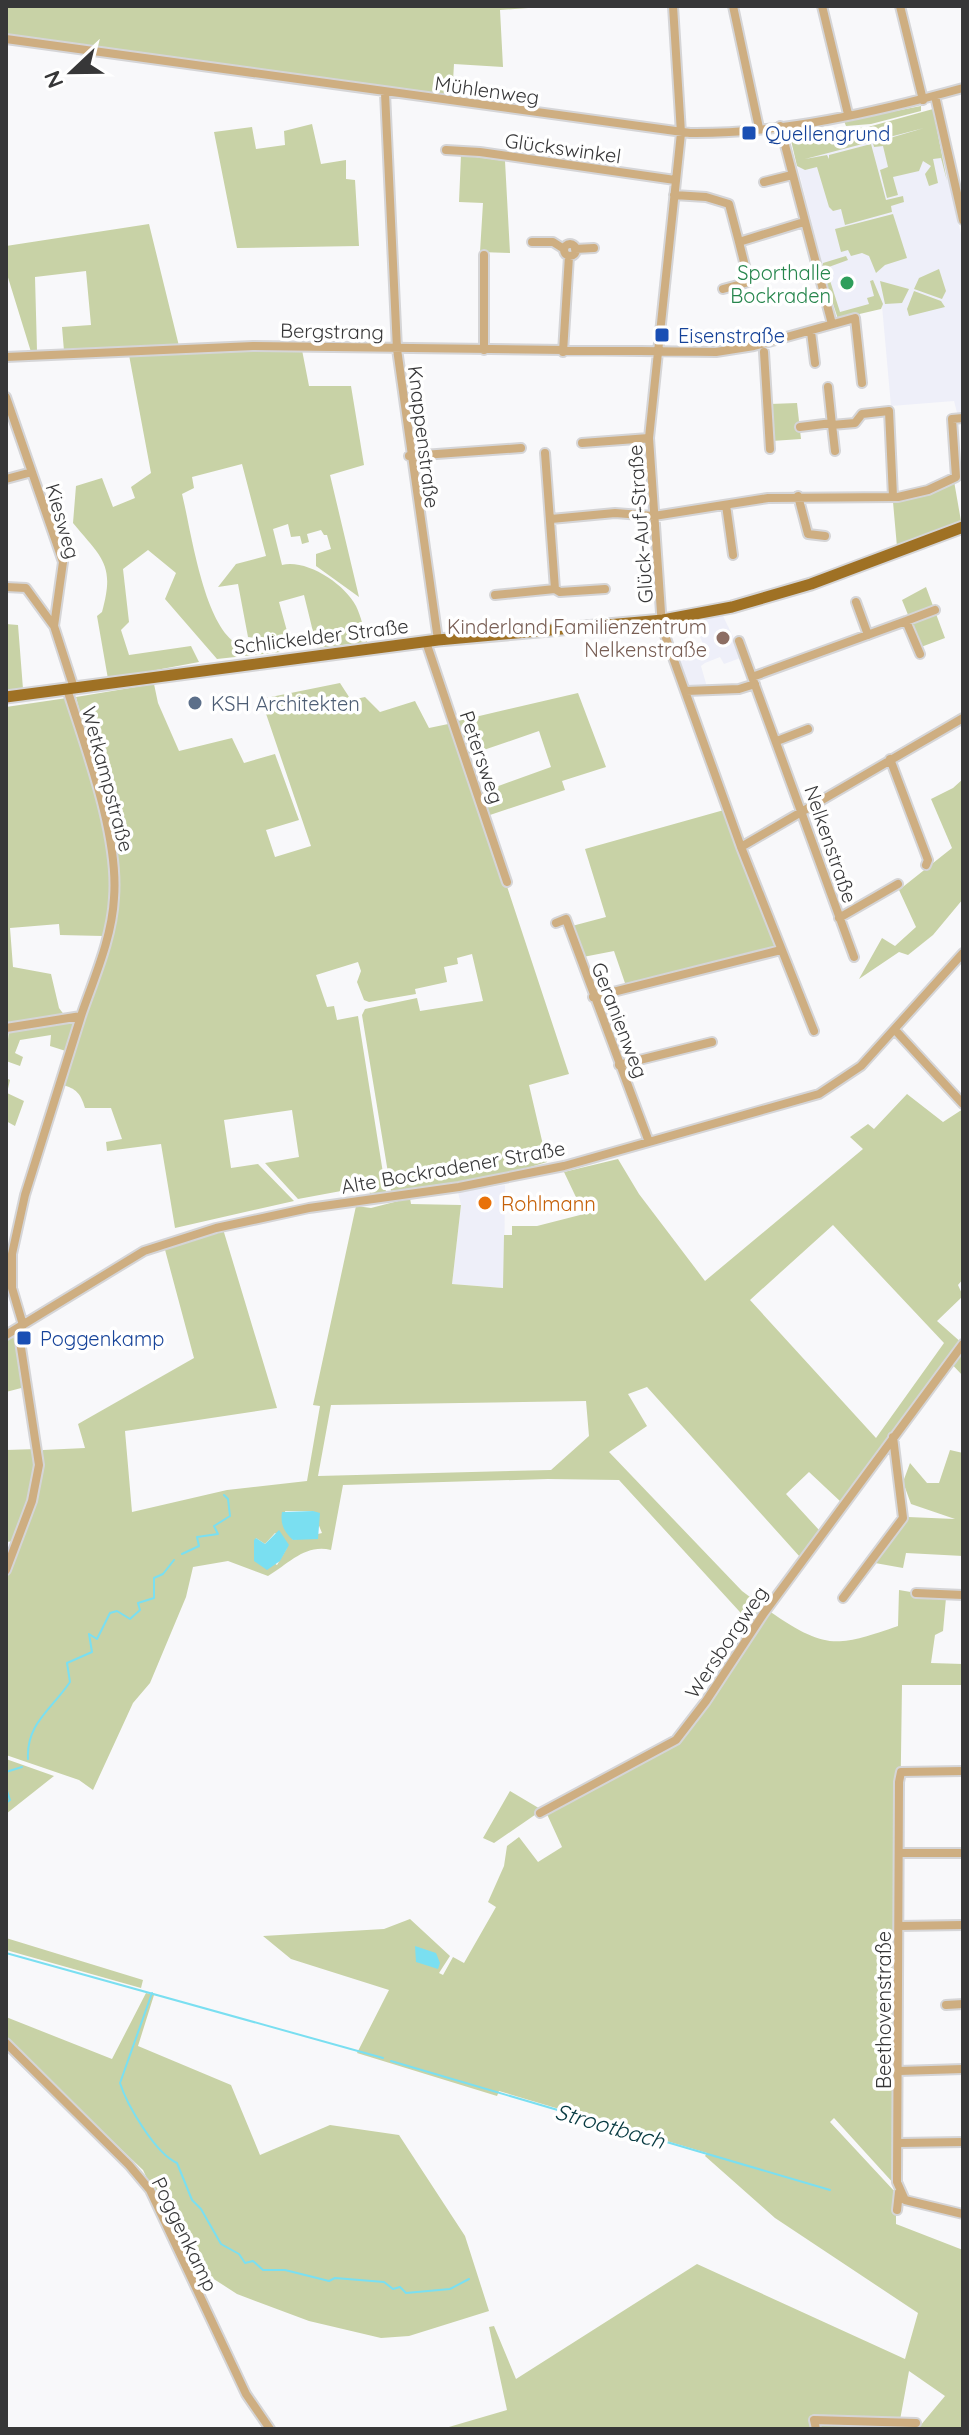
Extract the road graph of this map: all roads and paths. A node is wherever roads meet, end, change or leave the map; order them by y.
1 (673, 6) edge
2 (733, 6) edge
3 (822, 6) edge
4 (900, 6) edge
5 (6, 39) edge
6 (963, 88) edge
7 (385, 93) junction
8 (935, 96) junction
9 (923, 100) junction
10 (848, 114) junction
11 (780, 126) junction
12 (759, 128) junction
13 (681, 132) junction
14 (446, 150) dead end
15 (792, 175) junction
16 (675, 180) junction
17 (764, 182) dead end
18 (959, 186) edge
19 (674, 195) junction
20 (963, 220) edge
21 (804, 222) junction
22 (532, 242) dead end
23 (739, 242) junction
24 (594, 248) dead end
25 (570, 251) junction
26 (484, 255) dead end
27 (723, 289) dead end
28 (832, 324) junction
29 (811, 332) junction
30 (770, 342) junction
31 (754, 346) junction
32 (397, 349) junction
33 (484, 350) junction
34 (563, 352) junction
35 (764, 352) junction
36 (658, 354) junction
37 (6, 357) edge
38 (815, 363) dead end
39 (862, 383) dead end
40 (828, 387) dead end
41 (6, 397) edge
42 (963, 418) edge
43 (832, 424) junction
44 (800, 427) dead end
45 (649, 438) junction
46 (582, 443) dead end
47 (521, 448) dead end
48 (770, 449) dead end
49 (835, 451) dead end
50 (545, 453) dead end
51 (409, 456) junction
52 (32, 472) junction
53 (6, 479) edge
54 (798, 496) junction
55 (893, 497) junction
56 (726, 505) junction
57 (654, 516) junction
58 (551, 519) junction
59 (963, 527) edge
60 (825, 536) dead end
61 (733, 555) dead end
62 (6, 587) edge
63 (555, 589) junction
64 (605, 589) dead end
65 (495, 595) dead end
66 (856, 602) dead end
67 (935, 610) dead end
68 (663, 620) junction
69 (906, 621) junction
70 (54, 626) junction
71 (868, 635) junction
72 (432, 641) junction
73 (739, 641) dead end
74 (920, 654) dead end
75 (754, 680) junction
76 (70, 688) junction
77 (686, 691) junction
78 (6, 697) edge
79 (963, 718) edge
80 (808, 729) dead end
81 (777, 741) junction
82 (890, 759) junction
83 (803, 812) junction
84 (741, 847) junction
85 (926, 865) dead end
86 (507, 882) dead end
87 (898, 884) dead end
88 (839, 918) junction
89 (556, 923) dead end
90 (781, 950) junction
91 (963, 953) edge
92 (854, 957) dead end
93 (593, 997) junction
94 (81, 1016) junction
95 (6, 1028) edge
96 (814, 1031) dead end
97 (896, 1031) junction
98 (712, 1042) dead end
99 (619, 1065) junction
100 (963, 1104) edge
101 (649, 1142) junction
102 (21, 1326) junction
103 (6, 1335) edge
104 (963, 1344) edge
105 (893, 1437) junction
106 (6, 1570) edge
107 (916, 1593) dead end
108 (963, 1595) edge
109 (843, 1598) dead end
110 (963, 1771) edge
111 (540, 1813) dead end
112 (900, 1853) junction
113 (963, 1853) edge
114 (963, 1925) edge
115 (899, 1926) junction
116 (963, 2004) edge
117 (946, 2005) dead end
118 (6, 2043) edge
119 (963, 2069) edge
120 (899, 2071) junction
121 (963, 2142) edge
122 (899, 2143) junction
123 (899, 2192) junction
124 (897, 2210) dead end
125 (963, 2214) edge
126 (916, 2423) dead end
127 (270, 2429) edge
128 (816, 2429) edge

1 - 13 street, Glück-Auf-Straße
2 - 12 street
3 - 10 street
4 - 9 street
5 - 7 street, Mühlenweg
6 - 8 street, Mühlenweg
7 - 13 street, Mühlenweg
7 - 32 street, Knappenstraße
8 - 9 street, Mühlenweg
8 - 18 street
9 - 10 street, Mühlenweg
10 - 11 street, Mühlenweg
11 - 12 street, Mühlenweg
11 - 15 street
12 - 13 street, Mühlenweg
13 - 16 street, Glück-Auf-Straße
14 - 16 street, Glückswinkel
15 - 17 street
15 - 21 street
16 - 19 street, Glück-Auf-Straße
18 - 20 street
19 - 23 street
19 - 36 street, Glück-Auf-Straße
21 - 23 street
21 - 28 street
22 - 25 street
23 - 27 street
24 - 25 street
25 - 34 street
26 - 33 street
28 - 29 street
28 - 39 street
29 - 30 street
29 - 38 street
30 - 31 street
30 - 35 street
31 - 35 street
31 - 36 street
32 - 33 street, Bergstrang
32 - 37 street, Bergstrang
32 - 51 street, Knappenstraße
33 - 34 street, Bergstrang
34 - 36 street, Bergstrang
35 - 48 street
36 - 45 street, Glück-Auf-Straße
40 - 43 street
41 - 52 street, Kiesweg
42 - 55 street
43 - 44 street
43 - 49 street
43 - 55 street
45 - 46 street
45 - 57 street, Glück-Auf-Straße
47 - 51 street
50 - 58 street
51 - 72 street, Knappenstraße
52 - 53 street, Kiesweg
52 - 70 street, Kiesweg
54 - 55 street
54 - 56 street
54 - 60 street
56 - 57 street
56 - 61 street
57 - 58 street
57 - 68 street, Glück-Auf-Straße
58 - 63 street
59 - 68 main road, Schlickelder Straße
62 - 70 street, Kiesweg
63 - 64 street
63 - 65 street
66 - 71 street
67 - 69 street
68 - 72 main road, Schlickelder Straße
68 - 77 street, Glück-Auf-Straße
69 - 71 street
69 - 74 street
70 - 76 street, Kiesweg
71 - 75 street
72 - 76 main road, Schlickelder Straße
72 - 86 street, Petersweg
73 - 75 street, Nelkenstraße
75 - 77 street
75 - 81 street, Nelkenstraße
76 - 78 main road, Schlickelder Straße
76 - 94 street, Wetkampstraße
77 - 84 street, Glück-Auf-Straße
79 - 82 street
80 - 81 street
81 - 83 street, Nelkenstraße
82 - 83 street
82 - 85 street
83 - 84 street
83 - 88 street, Nelkenstraße
84 - 90 street, Glück-Auf-Straße
87 - 88 street
88 - 92 street, Nelkenstraße
89 - 93 street, Geranienweg
90 - 93 street
90 - 96 street, Glück-Auf-Straße
91 - 97 street, Alte Bockradener Straße
93 - 99 street, Geranienweg
94 - 95 street
94 - 102 street, Wetkampstraße
97 - 100 street
97 - 101 street, Alte Bockradener Straße
98 - 99 street
99 - 101 street, Geranienweg
101 - 102 street, Alte Bockradener Straße
102 - 103 street, Alte Bockradener Straße
102 - 106 street
104 - 105 street, Wersborgweg
105 - 109 street
105 - 111 street, Wersborgweg
107 - 108 street
110 - 112 street, Beethovenstraße
112 - 113 street
112 - 115 street, Beethovenstraße
114 - 115 street
115 - 120 street, Beethovenstraße
116 - 117 street
118 - 127 street, Poggenkamp
119 - 120 street
120 - 122 street, Beethovenstraße
121 - 122 street
122 - 123 street, Beethovenstraße
123 - 124 street, Beethovenstraße
123 - 125 street
126 - 128 street

